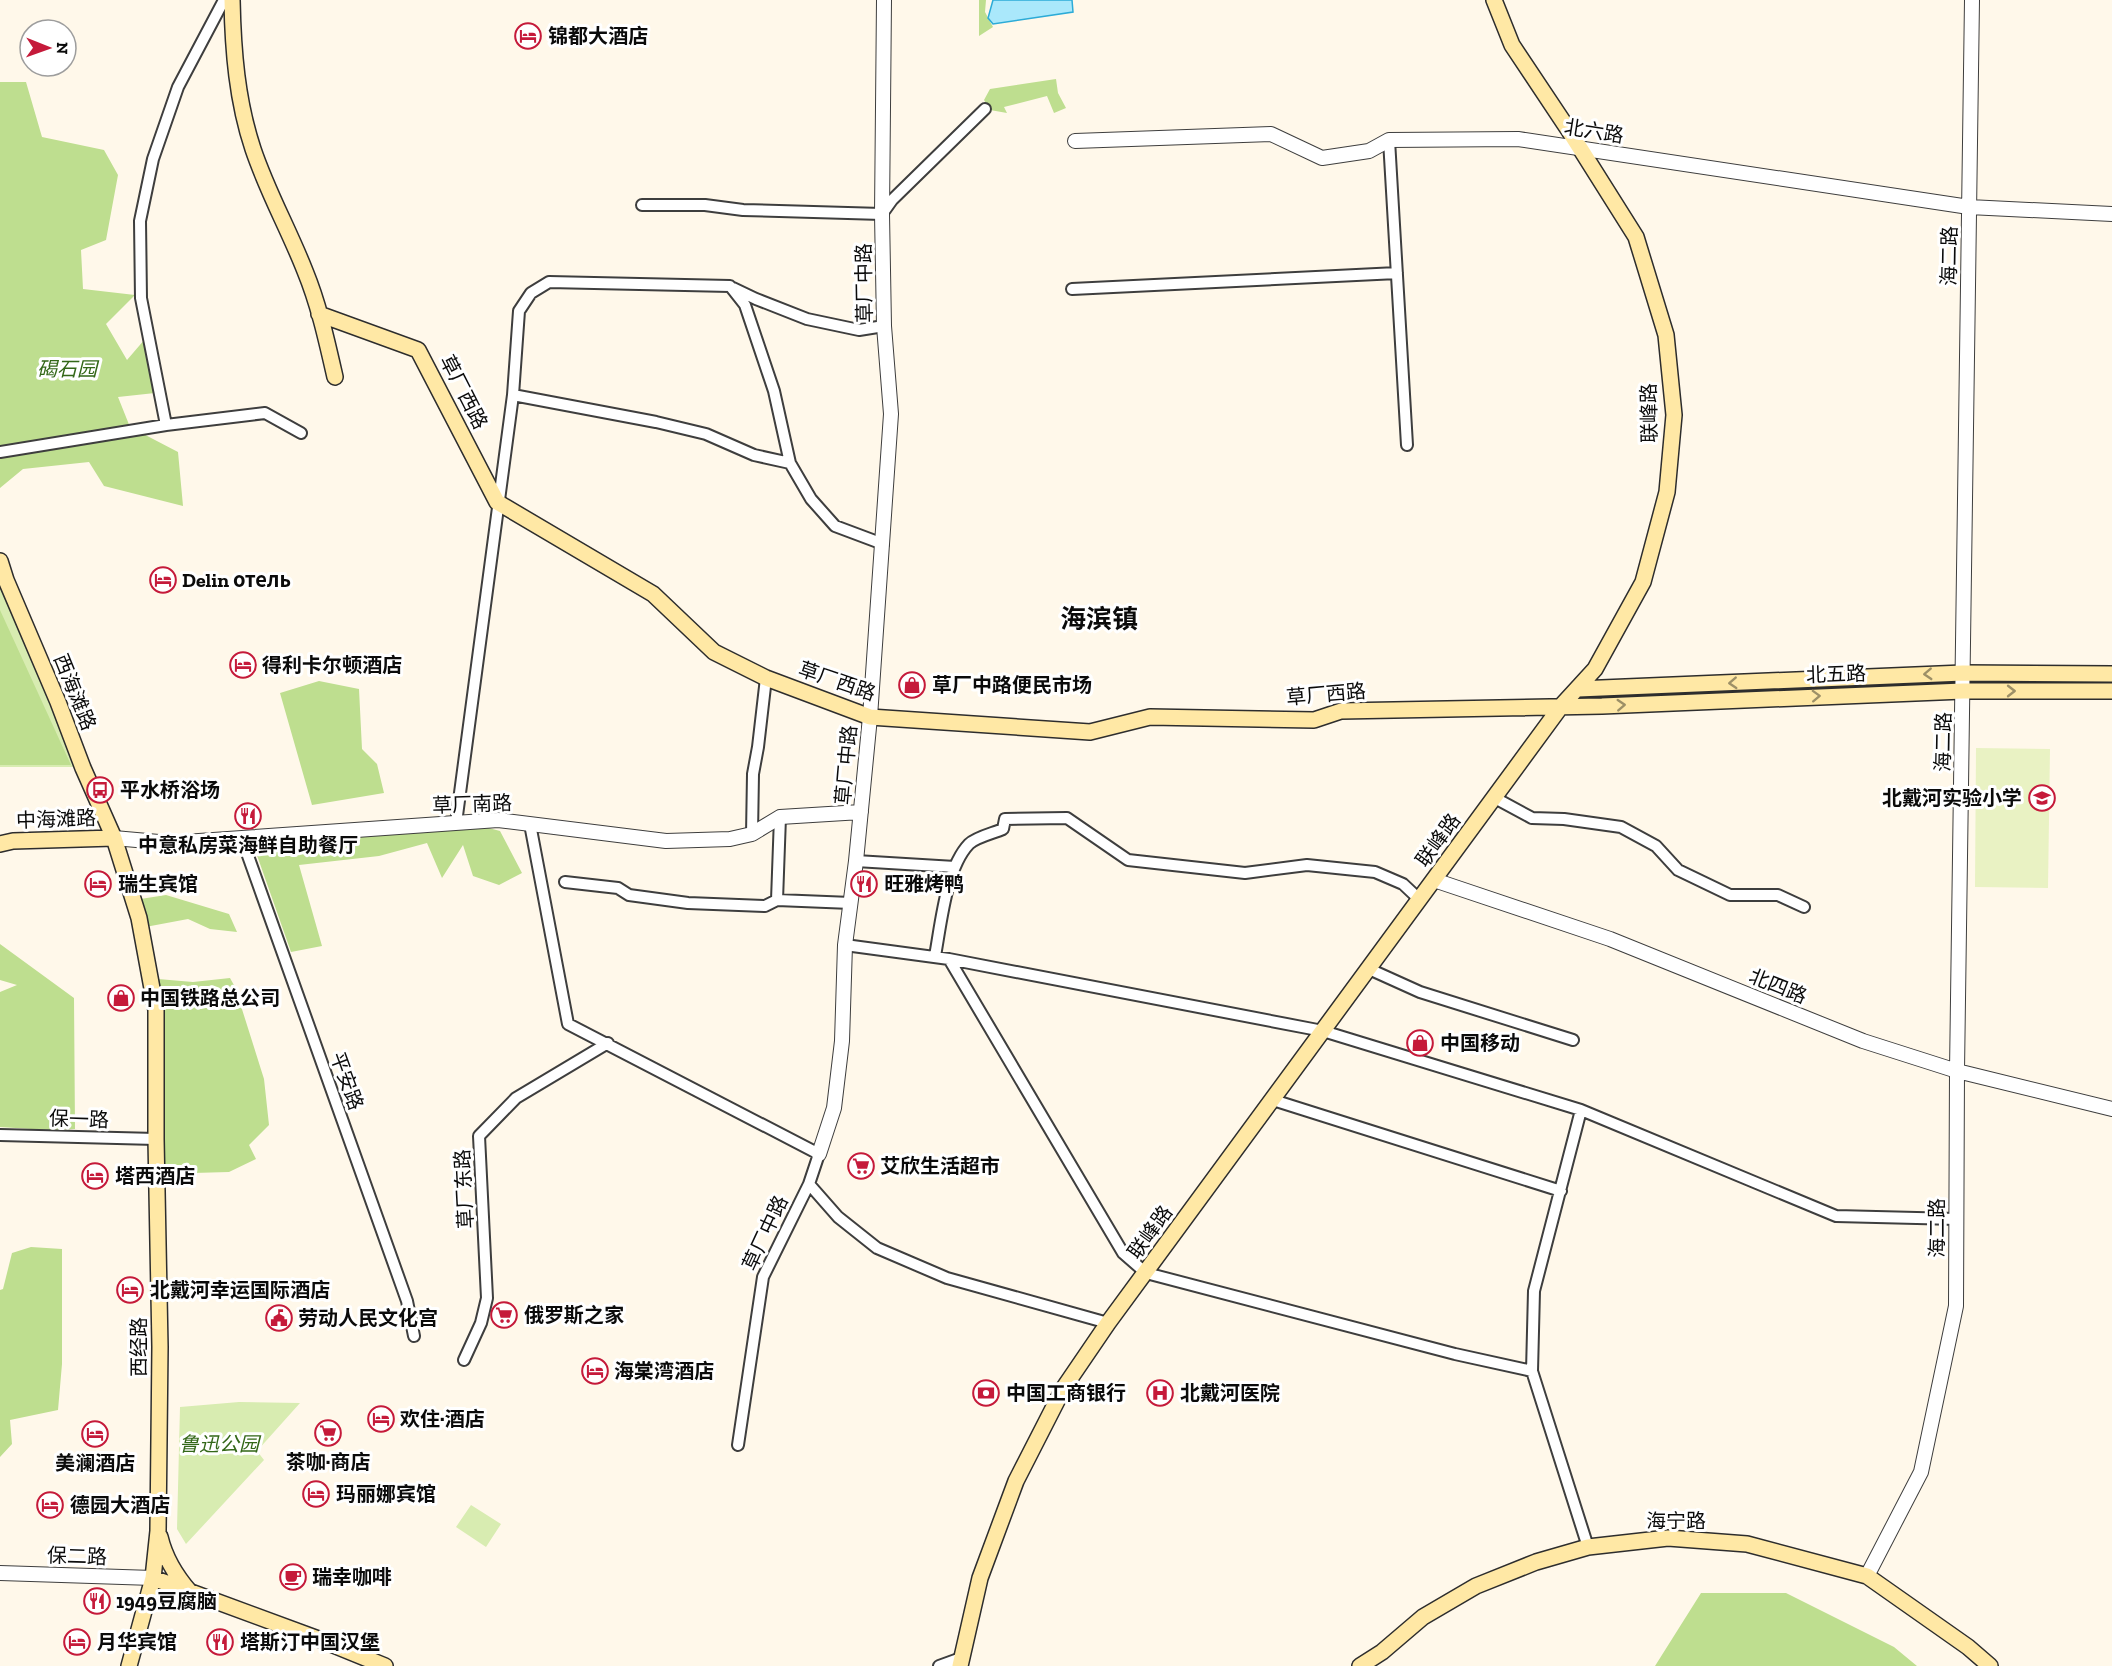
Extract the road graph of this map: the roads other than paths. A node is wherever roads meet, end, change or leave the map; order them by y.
1 (224, 0) edge
2 (232, 0) edge
3 (884, 0) edge
4 (1494, 0) edge
5 (1972, 0) edge
6 (985, 109) dead end
7 (1389, 140) junction
8 (1076, 141) dead end
9 (1581, 149) junction
10 (642, 205) dead end
11 (1969, 207) junction
12 (882, 213) junction
13 (2112, 214) edge
14 (1397, 273) junction
15 (730, 286) junction
16 (1072, 288) dead end
17 (320, 314) junction
18 (884, 326) junction
19 (335, 377) dead end
20 (513, 395) junction
21 (166, 425) junction
22 (302, 433) dead end
23 (1407, 445) dead end
24 (0, 452) edge
25 (790, 463) junction
26 (497, 502) junction
27 (883, 544) junction
28 (0, 561) edge
29 (1963, 673) junction
30 (2112, 674) edge
31 (766, 678) junction
32 (1578, 689) junction
33 (1963, 691) junction
34 (2112, 691) edge
35 (1562, 705) junction
36 (870, 717) junction
37 (1495, 798) junction
38 (861, 812) junction
39 (780, 817) junction
40 (456, 823) junction
41 (530, 824) junction
42 (752, 834) junction
43 (114, 838) junction
44 (242, 839) junction
45 (0, 844) edge
46 (856, 861) junction
47 (955, 867) junction
48 (1434, 880) junction
49 (565, 882) dead end
50 (777, 900) junction
51 (1420, 900) junction
52 (851, 903) junction
53 (1804, 907) dead end
54 (845, 945) junction
55 (935, 956) junction
56 (949, 959) junction
57 (1369, 969) junction
58 (1323, 1031) junction
59 (1574, 1041) dead end
60 (608, 1043) junction
61 (1957, 1071) junction
62 (1273, 1100) junction
63 (2112, 1109) edge
64 (1581, 1110) junction
65 (0, 1135) edge
66 (156, 1139) junction
67 (819, 1154) junction
68 (809, 1184) junction
69 (1561, 1191) junction
70 (1957, 1219) junction
71 (1146, 1273) junction
72 (1108, 1323) junction
73 (414, 1336) dead end
74 (464, 1360) dead end
75 (1532, 1371) junction
76 (738, 1445) dead end
77 (158, 1532) junction
78 (1588, 1547) junction
79 (0, 1573) edge
80 (1867, 1576) junction
81 (153, 1578) junction
82 (190, 1592) junction
83 (960, 1662) edge
84 (129, 1666) edge
85 (385, 1666) edge
86 (939, 1666) edge
87 (1360, 1666) edge
88 (1990, 1666) edge

1 - 21 street
2 - 17 main road
3 - 12 street, 草厂中路
4 - 9 main road, 联峰路
5 - 11 street, 海二路
6 - 12 street
7 - 8 street, 北六路
7 - 9 street, 北六路
7 - 14 street
9 - 11 street, 北六路
9 - 32 main road, 联峰路
10 - 12 street
11 - 13 street, 北六路
11 - 29 street, 海二路
12 - 18 street, 草厂中路
14 - 16 street
14 - 23 street
15 - 18 street
15 - 20 street
15 - 25 street
17 - 19 main road
17 - 26 main road, 草厂西路
18 - 27 street, 草厂中路
20 - 25 street
20 - 26 street
21 - 22 street
21 - 24 street
25 - 27 street
26 - 31 main road, 草厂西路
26 - 40 street
27 - 36 street, 草厂中路
28 - 43 main road, 西海滩路
29 - 30 main road, 北五路
29 -> 32 main road, 北五路
29 - 33 street, 海二路
31 - 36 main road, 草厂西路
31 - 42 street
32 - 35 main road, 联峰路
33 -> 34 main road, 北五路
35 -> 33 main road, 北五路
33 - 61 street, 海二路
35 - 36 main road, 草厂西路
35 - 37 main road, 联峰路
36 - 38 street, 草厂中路
37 - 48 main road, 联峰路
37 - 53 street
38 - 39 street, 草厂南路
38 - 46 street, 草厂中路
39 - 42 street, 草厂南路
39 - 50 street
40 - 41 street, 草厂南路
40 - 44 street, 草厂南路
41 - 42 street, 草厂南路
41 - 60 street
43 - 44 street, 草厂南路
43 - 45 main road, 中海滩路
43 - 66 main road, 西经路
44 - 73 street, 平安路
46 - 47 street
46 - 52 street, 草厂中路
47 - 51 street
47 - 55 street
48 - 51 main road, 联峰路
48 - 61 street, 北四路
49 - 50 street
50 - 52 street
51 - 57 main road, 联峰路
52 - 54 street, 草厂中路
54 - 55 street
54 - 67 street, 草厂中路
55 - 56 street
56 - 58 street
56 - 71 street
57 - 58 main road, 联峰路
57 - 59 street
58 - 62 main road, 联峰路
58 - 64 street
60 - 67 street
60 - 74 street, 草厂东路
61 - 63 street, 北四路
61 - 70 street, 海二路
62 - 69 street
62 - 71 main road, 联峰路
64 - 69 street
64 - 70 street
65 - 66 street, 保一路
66 - 77 main road, 西经路
67 - 68 street, 草厂中路
68 - 72 street
68 - 76 street, 草厂中路
69 - 75 street
70 - 80 street, 海二路
71 - 72 main road, 联峰路
71 - 75 street
72 - 83 main road, 联峰路
75 - 78 street
77 - 81 main road, 西经路
77 - 82 main road
78 - 80 main road, 海宁路
78 - 87 main road, 海宁路
79 - 81 street, 保二路
80 - 88 main road, 海宁路
81 - 82 main road
81 - 84 main road, 西经路
82 - 85 main road
83 - 86 street

